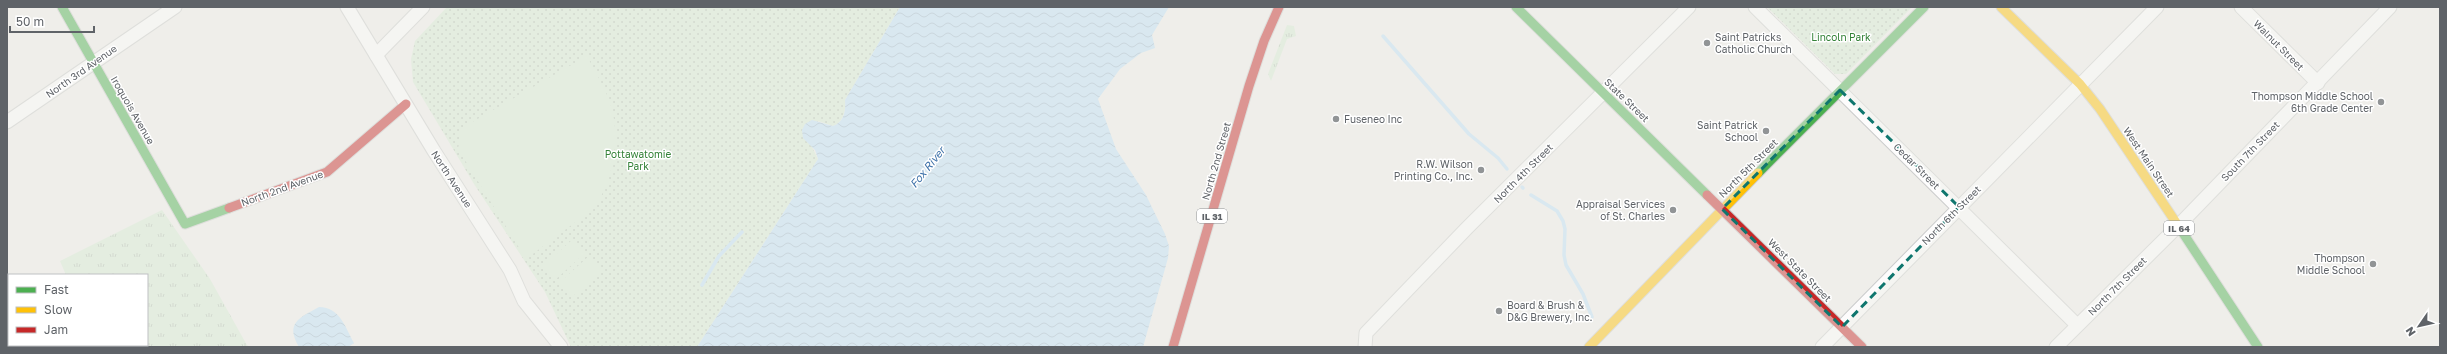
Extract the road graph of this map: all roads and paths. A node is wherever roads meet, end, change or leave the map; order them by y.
1 (62, 7) edge
2 (175, 7) edge
3 (347, 7) edge
4 (423, 7) edge
5 (1279, 7) edge
6 (1516, 7) edge
7 (1690, 7) edge
8 (1755, 7) edge
9 (1924, 7) edge
10 (2001, 7) edge
11 (2157, 7) edge
12 (2241, 7) edge
13 (2390, 7) edge
14 (376, 55) junction
15 (93, 62) junction
16 (2318, 83) junction
17 (2080, 84) junction
18 (1840, 90) junction
19 (1603, 93) junction
20 (406, 104) junction
21 (7, 122) edge
22 (1959, 208) junction
23 (1722, 209) junction
24 (185, 224) joint
25 (2178, 226) junction
26 (2077, 325) junction
27 (1842, 327) junction
28 (1365, 345) edge
29 (561, 347) edge
30 (1173, 347) edge
31 (1589, 347) edge
32 (1822, 347) edge
33 (1862, 347) edge
34 (2056, 347) edge
35 (2258, 347) edge

1 - 15 street, Iroquois Avenue
2 - 15 street, North 3rd Avenue
3 - 14 street, North Avenue
4 - 14 street
5 - 30 street, North 2nd Street / IL 31
6 - 19 street, State Street
7 - 19 street, North 4th Street
8 - 18 street, Cedar Street
9 - 18 street, North 5th Street
10 - 17 street, West Main Street / IL 64
11 - 17 street, North 6th Street
12 - 16 street, Walnut Street
13 - 16 street, South 7th Street
14 - 20 street, North Avenue
15 - 21 street, North 3rd Avenue
15 - 24 street, Iroquois Avenue
16 - 25 street, South 7th Street
17 - 22 street, North 6th Street
17 - 25 street, West Main Street / IL 64
18 - 22 street, Cedar Street
18 - 23 street, North 5th Street
19 - 23 street, State Street
19 - 28 street, North 4th Street
20 - 24 street, North 2nd Avenue
20 - 29 street, North Avenue
22 - 26 street, Cedar Street
22 - 27 street, North 6th Street
23 - 27 street, West State Street
23 - 31 street, North 5th Street
25 - 26 street, North 7th Street
25 - 35 street, West Main Street / IL 64
26 - 34 street, North 7th Street
27 - 32 street, North 6th Street
27 - 33 street, West State Street

